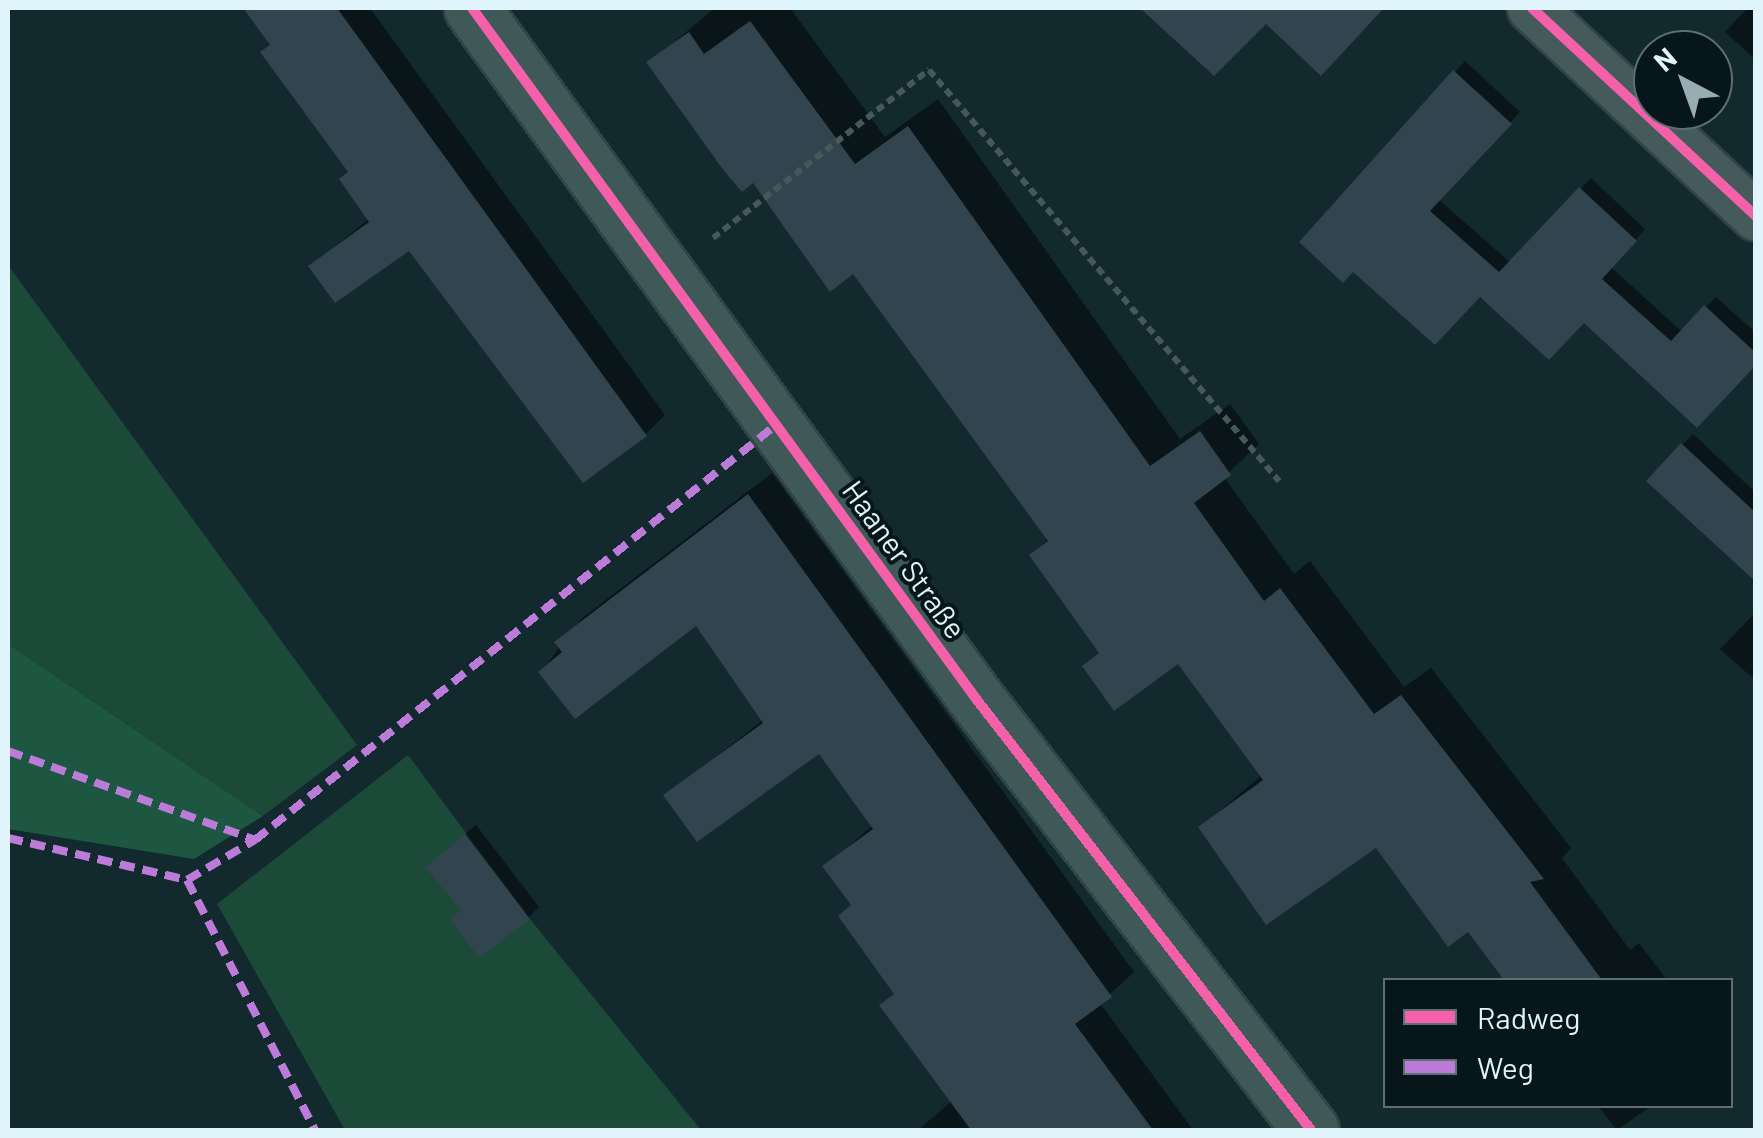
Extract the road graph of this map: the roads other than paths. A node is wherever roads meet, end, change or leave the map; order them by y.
1 (472, 8) edge
2 (1532, 8) edge
3 (1756, 216) edge
4 (1311, 1130) edge

1 - 4 main road, Haaner Straße
2 - 3 street

